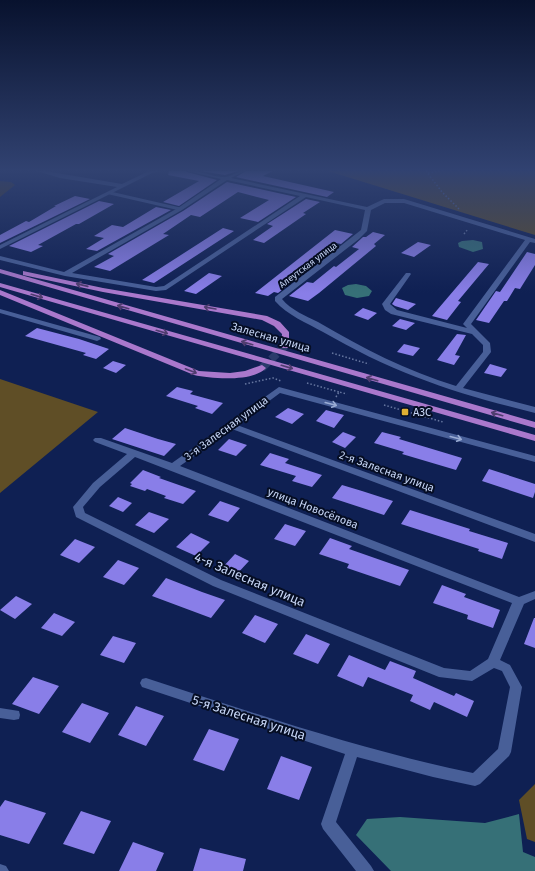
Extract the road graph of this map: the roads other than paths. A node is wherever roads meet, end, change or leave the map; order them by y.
1 (71, 212) edge
2 (174, 212) edge
3 (281, 212) edge
4 (368, 212) edge
5 (438, 212) edge
6 (532, 240) edge
7 (0, 247) edge
8 (0, 258) edge
9 (0, 268) edge
10 (0, 271) edge
11 (65, 274) junction
12 (408, 274) dead end
13 (0, 285) edge
14 (0, 292) edge
15 (0, 311) edge
16 (477, 333) junction
17 (97, 339) dead end
18 (285, 346) dead end
19 (262, 368) tunnel mouth
20 (459, 388) junction
21 (535, 410) edge
22 (535, 425) edge
23 (231, 426) junction
24 (535, 438) edge
25 (98, 440) dead end
26 (134, 453) junction
27 (535, 459) edge
28 (173, 467) junction
29 (535, 538) edge
30 (535, 595) edge
31 (520, 601) junction
32 (493, 662) junction
33 (146, 683) dead end
34 (0, 713) edge
35 (14, 715) dead end
36 (353, 750) junction
37 (366, 871) edge

1 - 7 street
2 - 11 street
3 - 11 street
4 - 20 street, Алеутская улица
5 - 6 street
6 - 16 street
8 - 11 street
18 -> 9 main road
22 -> 10 main road, Залесная улица
12 - 16 street
13 -> 24 main road
14 -> 19 main road
15 - 17 street
16 - 20 street
20 - 21 street
23 -> 27 street, 3-я Залесная улица
23 - 28 street, 3-я Залесная улица
23 - 29 street, 2-я Залесная улица
25 - 26 street, улица Новосёлова
26 - 28 street, улица Новосёлова
26 - 32 street, 4-я Залесная улица
28 - 31 street, улица Новосёлова
30 - 31 street
31 - 32 street
32 - 36 street, 5-я Залесная улица
33 - 36 street, 5-я Залесная улица
34 - 35 street
36 - 37 street

